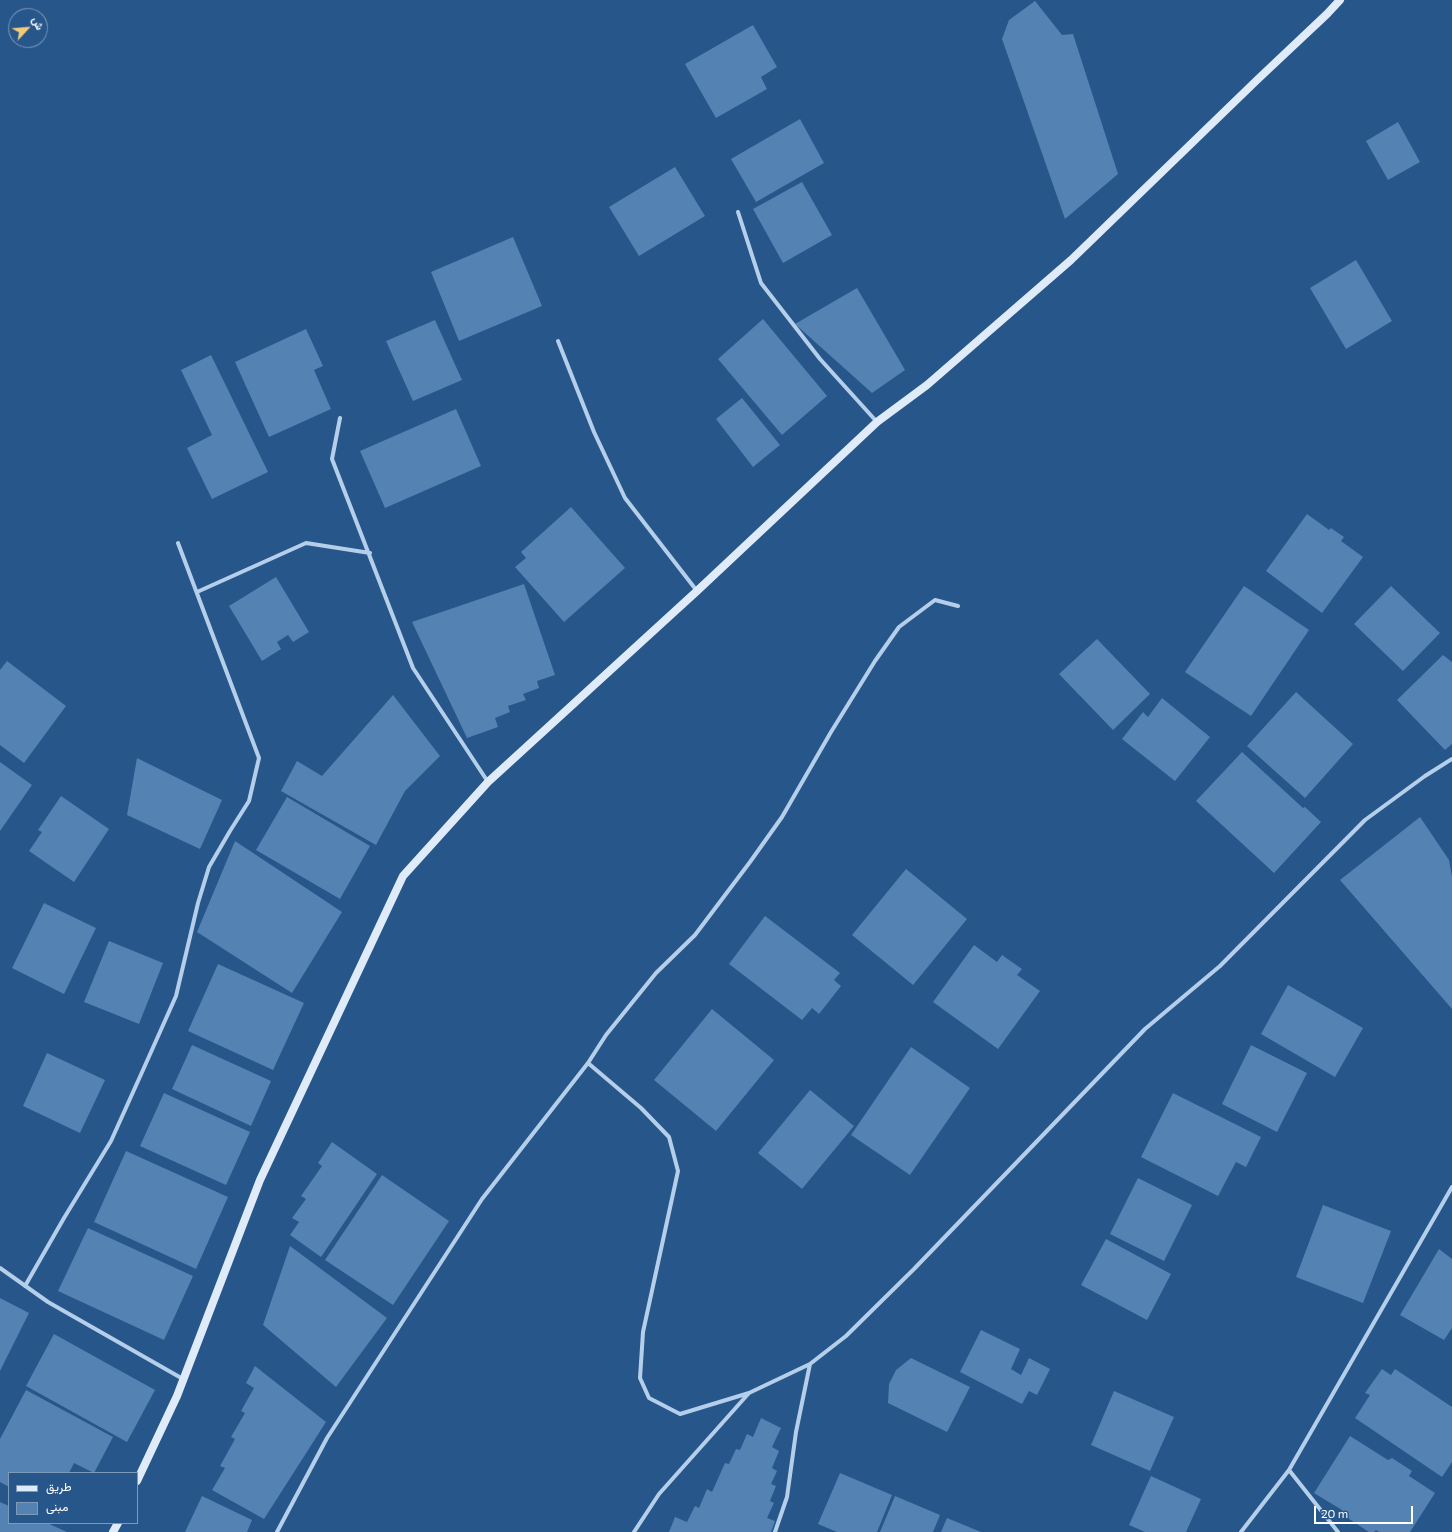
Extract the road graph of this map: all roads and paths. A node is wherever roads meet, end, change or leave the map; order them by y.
1 (1340, 0) edge
2 (738, 212) dead end
3 (558, 341) dead end
4 (340, 418) dead end
5 (877, 422) junction
6 (178, 543) dead end
7 (370, 554) junction
8 (697, 591) junction
9 (197, 592) junction
10 (958, 606) dead end
11 (1452, 759) edge
12 (488, 782) junction
13 (588, 1063) junction
14 (1452, 1187) edge
15 (0, 1268) edge
16 (25, 1286) junction
17 (810, 1364) junction
18 (183, 1379) junction
19 (749, 1393) junction
20 (1289, 1470) junction
21 (138, 1479) edge
22 (277, 1532) edge
23 (634, 1532) edge
24 (775, 1532) edge
25 (1242, 1532) edge
26 (1338, 1532) edge

1 - 5 main road
2 - 5 street
3 - 8 street
4 - 7 street
5 - 8 main road
6 - 9 street
7 - 9 street
7 - 12 street
8 - 12 main road
9 - 16 street
10 - 13 street
11 - 17 street
12 - 18 main road
13 - 19 street
13 - 22 street
14 - 20 street
15 - 16 street
16 - 18 street
17 - 19 street
17 - 24 street
18 - 21 main road
19 - 23 street
20 - 25 street
20 - 26 street

